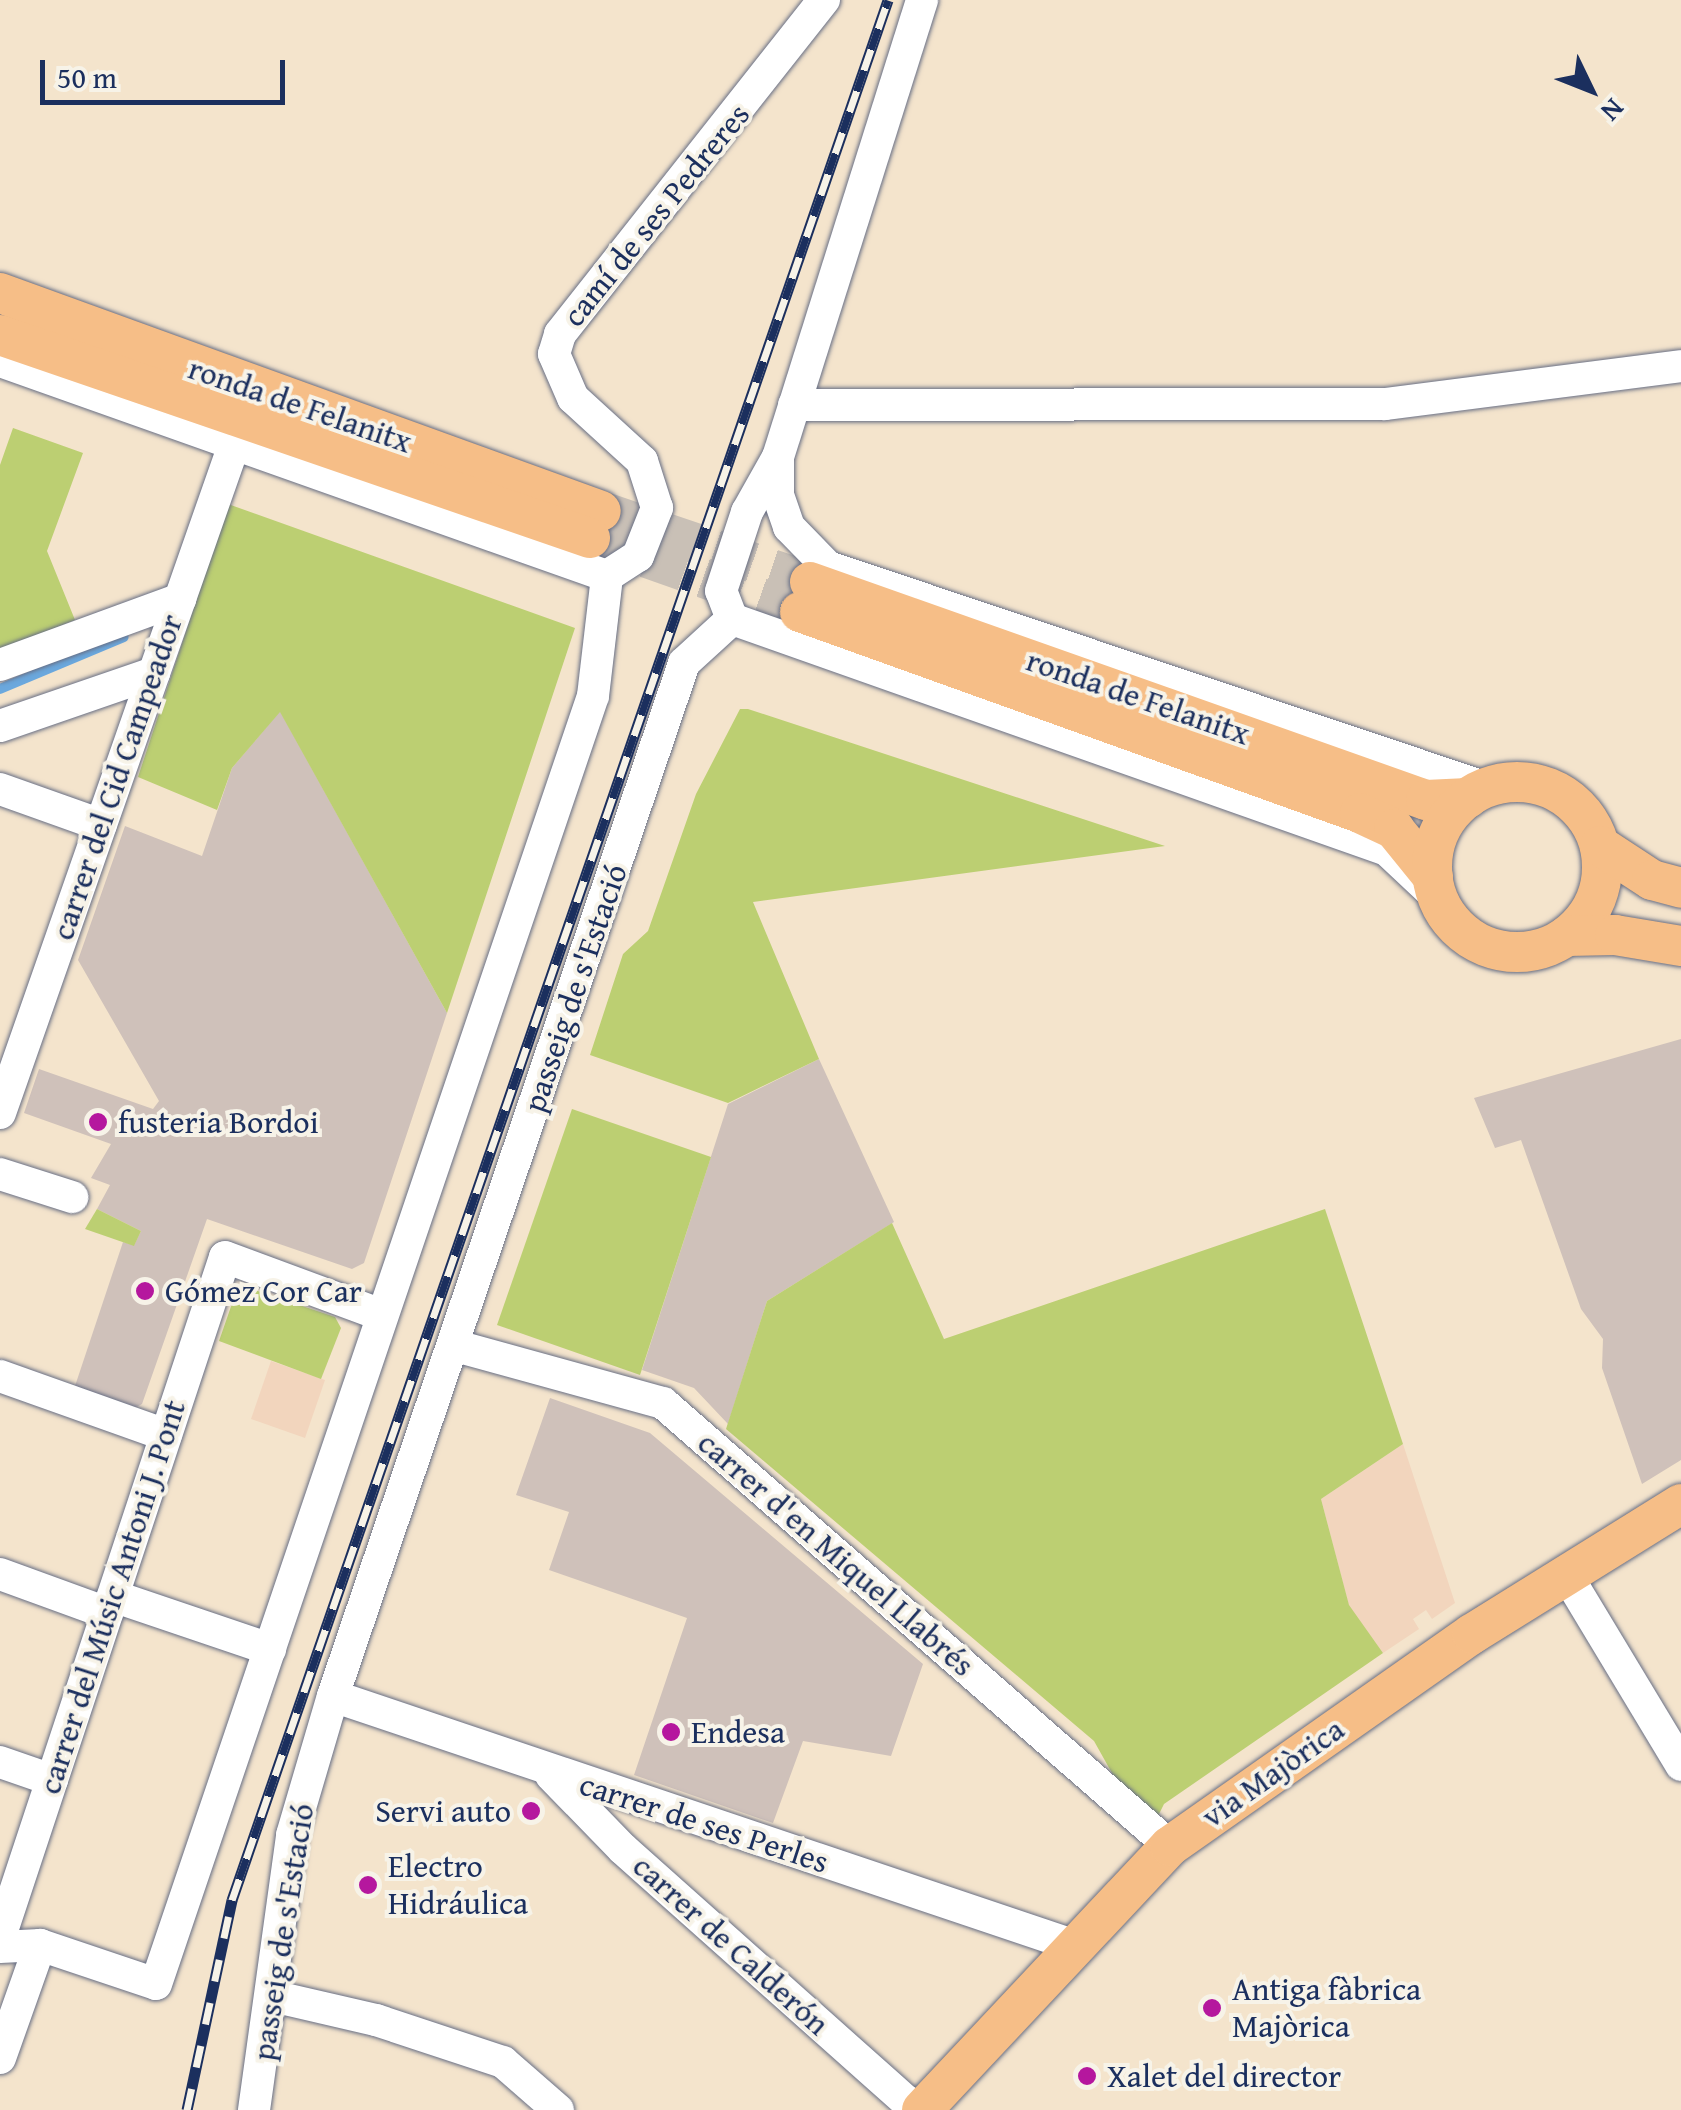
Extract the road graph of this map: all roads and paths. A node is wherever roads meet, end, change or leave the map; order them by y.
1 (824, 0) edge
2 (922, 0) edge
3 (0, 293) edge
4 (0, 336) edge
5 (0, 361) edge
6 (1681, 366) edge
7 (794, 405) junction
8 (235, 442) junction
9 (778, 457) junction
10 (607, 576) junction
11 (180, 599) junction
12 (732, 620) junction
13 (0, 664) edge
14 (154, 673) junction
15 (0, 726) edge
16 (0, 789) edge
17 (1478, 793) junction
18 (100, 825) junction
19 (1600, 846) junction
20 (1435, 887) junction
21 (1681, 888) edge
22 (1567, 936) junction
23 (1681, 946) edge
24 (0, 1113) edge
25 (0, 1174) edge
26 (72, 1198) dead end
27 (382, 1315) junction
28 (456, 1346) junction
29 (0, 1376) edge
30 (166, 1435) junction
31 (1681, 1504) edge
32 (0, 1574) edge
33 (1566, 1574) junction
34 (110, 1605) junction
35 (270, 1649) junction
36 (333, 1696) junction
37 (0, 1762) edge
38 (1681, 1765) edge
39 (548, 1772) junction
40 (52, 1780) junction
41 (1170, 1846) junction
42 (0, 1936) edge
43 (40, 1945) junction
44 (1076, 1946) junction
45 (0, 1948) edge
46 (272, 1996) junction
47 (0, 2058) edge
48 (254, 2110) edge
49 (558, 2110) edge
50 (923, 2110) edge

1 - 10 street, camí de ses Pedreres
2 - 7 street
3 - 4 main road, ronda de Felanitx
5 - 8 street
6 - 7 street
7 - 9 street
8 - 10 street
8 - 11 street, carrer del Cid Campeador
9 - 12 street
9 - 17 street
10 - 27 street
11 - 13 street
11 - 14 street, carrer del Cid Campeador
12 - 20 street
12 - 28 street, passeig de s'Estació
14 - 15 street
14 - 18 street, carrer del Cid Campeador
16 - 18 street
17 - 19 main road, ronda de Felanitx
17 - 20 main road
17 - 20 main road, ronda de Felanitx
18 - 24 street, carrer del Cid Campeador
19 - 21 main road, ronda de Felanitx
19 - 22 main road
20 - 22 main road, ronda de Felanitx
22 - 23 main road, ronda de Felanitx
25 - 26 street
27 - 30 street, carrer del Músic Antoni J. Pont
27 - 35 street
28 - 36 street, passeig de s'Estació
28 - 41 street, carrer d'en Miquel Llabrés
29 - 30 street
30 - 34 street, carrer del Músic Antoni J. Pont
31 - 33 main road, via Majòrica
32 - 34 street
33 - 38 street
33 - 41 main road, via Majòrica
34 - 35 street
34 - 40 street, carrer del Músic Antoni J. Pont
35 - 43 street
36 - 39 street, carrer de ses Perles
36 - 46 street, passeig de s'Estació
37 - 40 street
39 - 44 street, carrer de ses Perles
39 - 50 street, carrer de Calderón
40 - 42 street, carrer del Músic Antoni J. Pont
41 - 44 main road, via Majòrica
43 - 45 street
43 - 47 street
44 - 50 main road, via Majòrica
46 - 48 street, passeig de s'Estació
46 - 49 street

